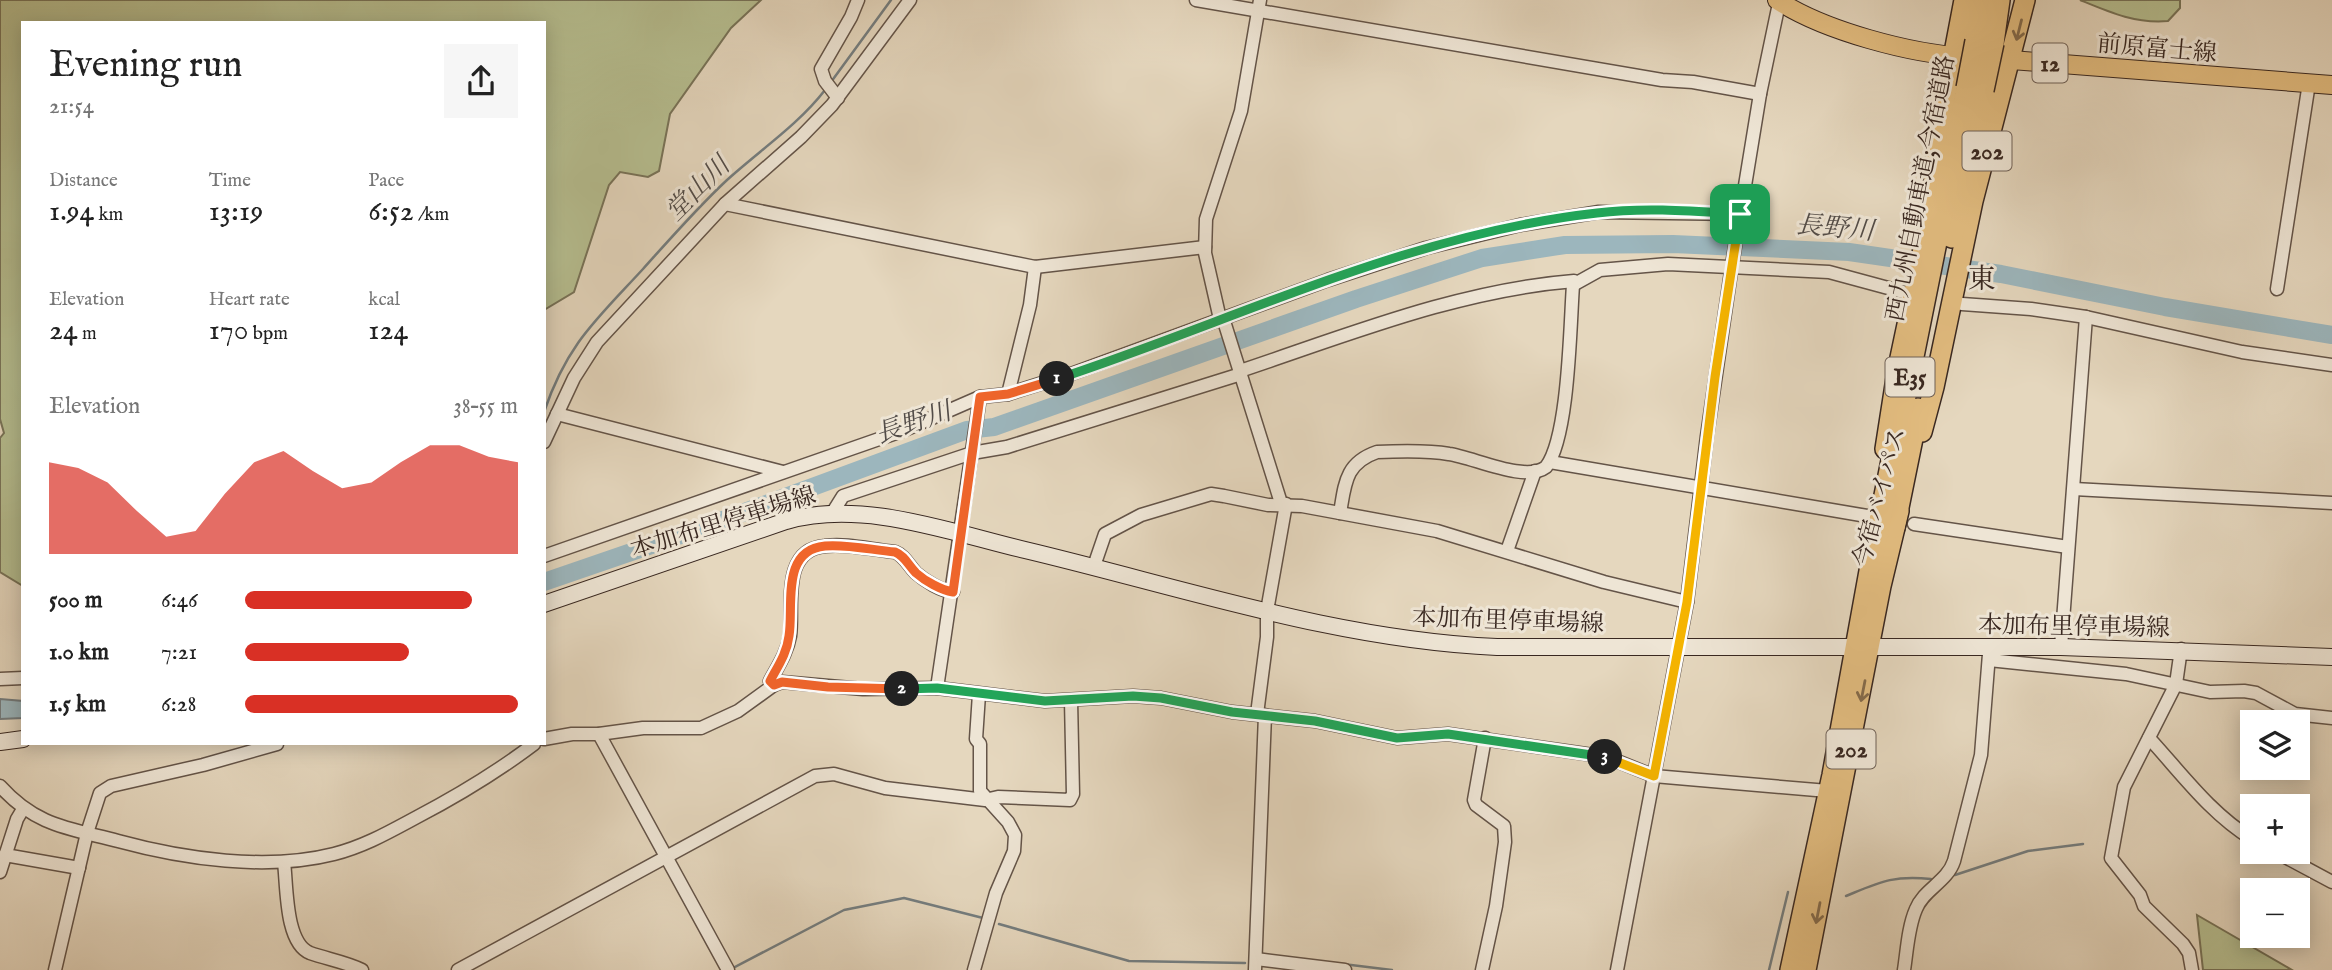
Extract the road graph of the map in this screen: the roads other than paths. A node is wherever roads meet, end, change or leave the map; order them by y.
1 (858, 0) edge
2 (910, 0) edge
3 (1196, 0) edge
4 (1964, 0) edge
5 (1982, 0) edge
6 (1999, 0) edge
7 (2025, 0) edge
8 (1779, 1) edge
9 (1259, 6) edge
10 (1984, 42) junction
11 (1954, 57) junction
12 (2011, 60) junction
13 (2309, 83) junction
14 (2332, 85) edge
15 (1760, 94) junction
16 (838, 97) junction
17 (725, 204) junction
18 (1740, 214) junction
19 (1945, 239) junction
20 (1205, 247) junction
21 (1732, 265) junction
22 (1035, 267) junction
23 (1573, 285) junction
24 (2277, 289) dead end
25 (1934, 291) junction
26 (2086, 317) junction
27 (1222, 319) junction
28 (2332, 365) edge
29 (1240, 370) junction
30 (1008, 394) junction
31 (980, 402) junction
32 (557, 414) junction
33 (546, 438) edge
34 (972, 451) junction
35 (1550, 462) junction
36 (1535, 471) junction
37 (1899, 471) junction
38 (784, 472) junction
39 (1700, 488) junction
40 (2074, 489) junction
41 (2332, 503) edge
42 (1284, 504) junction
43 (833, 512) junction
44 (1340, 513) junction
45 (1867, 516) dead end
46 (1904, 525) junction
47 (960, 534) junction
48 (2068, 547) junction
49 (1507, 551) junction
50 (546, 555) edge
51 (1871, 565) junction
52 (1094, 566) junction
53 (953, 592) junction
54 (1687, 602) junction
55 (546, 603) edge
56 (1267, 611) junction
57 (1677, 646) junction
58 (2061, 647) junction
59 (1863, 648) junction
60 (2181, 649) junction
61 (1990, 654) junction
62 (2332, 657) edge
63 (21, 678) edge
64 (0, 679) edge
65 (2176, 684) junction
66 (774, 685) junction
67 (937, 688) junction
68 (978, 694) junction
69 (1071, 700) junction
70 (1261, 714) junction
71 (2332, 718) edge
72 (599, 734) junction
73 (2149, 737) junction
74 (1485, 738) junction
75 (21, 739) edge
76 (546, 739) edge
77 (0, 742) edge
78 (273, 745) edge
79 (533, 745) edge
80 (1654, 776) junction
81 (0, 786) edge
82 (1828, 791) junction
83 (985, 800) junction
84 (23, 809) junction
85 (2240, 831) edge
86 (88, 833) junction
87 (5, 855) junction
88 (664, 856) junction
89 (284, 862) junction
90 (2298, 864) edge
91 (79, 868) junction
92 (0, 872) edge
93 (2332, 882) edge
94 (1255, 964) edge
95 (467, 968) edge
96 (55, 970) edge
97 (362, 970) edge
98 (728, 970) edge
99 (974, 970) edge
100 (1345, 970) edge
101 (1482, 970) edge
102 (1617, 970) edge
103 (1790, 970) edge
104 (1806, 970) edge
105 (1904, 970) edge
106 (2192, 970) edge

1 - 16 street
2 - 16 street
3 - 9 street
4 - 11 highway, 202
5 - 10 highway, 西九州自動車道;今宿道路 / E35
6 - 10 highway, 西九州自動車道;今宿道路 / E35
7 -> 12 highway, 202
8 - 11 main road, 前原富士線 / 12
8 - 15 street
9 - 15 street
9 - 20 street
10 - 19 highway, 西九州自動車道;今宿道路 / E35, bridge
11 - 12 main road, 前原富士線 / 12
11 - 19 highway, 202
12 - 13 main road, 前原富士線 / 12
12 - 19 highway, 202
13 - 14 main road, 前原富士線 / 12
13 - 24 street
15 - 18 street
16 - 17 street
17 - 22 street
17 - 32 street
18 - 21 street
18 - 27 street
19 - 25 highway, 西九州自動車道;今宿道路 / E35
20 - 22 street
20 - 27 street
21 - 23 street
21 - 25 street
21 - 39 street
22 - 30 street
23 - 29 street
23 - 35 street
25 - 26 street
25 - 37 highway, 西九州自動車道;今宿道路 / E35
25 - 46 highway, 今宿バイパス / 202
25 - 51 highway, 今宿バイパス / 202
26 - 28 street
26 - 40 street
27 - 29 street
27 - 30 street
29 - 34 street
29 - 42 street
30 - 31 street
31 - 34 street
31 - 38 street
32 - 33 street
32 - 38 street
34 - 43 street
34 - 47 street
35 - 36 street
35 - 39 street
36 - 44 street
36 - 49 street
37 - 46 highway
37 - 51 highway
38 - 50 street
39 - 45 street
39 - 54 street
40 - 41 street
40 - 48 street
42 - 44 street
42 - 52 street
42 - 56 street
43 - 47 main road, 本加布里停車場線
43 - 55 main road, 本加布里停車場線
44 - 49 street
46 - 48 street
46 - 59 highway, 今宿バイパス / 202
47 - 52 main road, 本加布里停車場線
47 - 53 street
48 - 58 street
49 - 54 street
51 - 59 highway, 今宿バイパス / 202
52 - 56 main road, 本加布里停車場線
53 - 66 street
53 - 67 street
54 - 57 street
56 - 57 main road, 本加布里停車場線
56 - 70 street
57 - 59 main road, 本加布里停車場線
57 - 80 street
58 - 60 main road, 本加布里停車場線
58 - 61 main road, 本加布里停車場線
59 - 61 main road, 本加布里停車場線
59 - 82 highway, 今宿バイパス / 202
59 -> 104 highway, 今宿バイパス / 202
60 - 62 main road, 本加布里停車場線
60 - 65 street
61 - 65 street
61 - 105 street
63 - 64 street
65 - 71 street
65 - 73 street
66 - 67 street
66 - 72 street
67 - 68 street
68 - 69 street
68 - 83 street
69 - 70 street
69 - 83 street
70 - 74 street
70 - 94 street
72 - 76 street
72 - 88 street
73 - 85 street
73 - 106 street
74 - 80 street
74 - 101 street
75 - 77 main road
78 - 86 street
79 - 89 street
80 - 82 street
80 - 102 street
81 - 84 street
82 - 103 highway, 今宿バイパス / 202
83 - 88 street
83 - 99 street
84 - 86 street
84 - 87 street
86 - 89 street
86 - 91 street
87 - 91 street
87 - 92 street
88 - 95 street
88 - 98 street
89 - 97 street
90 - 93 street
91 - 96 street
94 - 100 street

